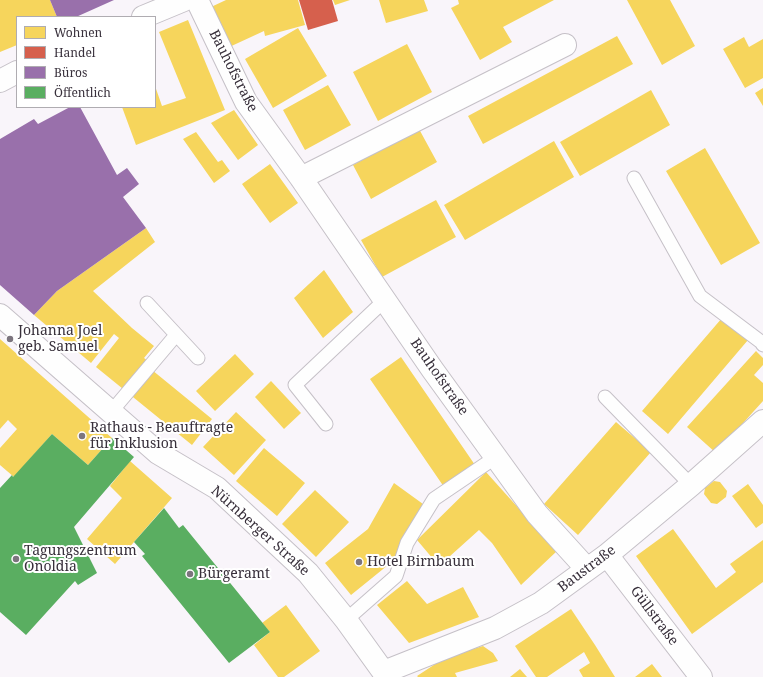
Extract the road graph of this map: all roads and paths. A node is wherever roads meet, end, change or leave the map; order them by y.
1 (184, 0) edge
2 (197, 0) edge
3 (145, 16) edge
4 (565, 45) dead end
5 (16, 73) edge
6 (0, 81) edge
7 (301, 178) junction
8 (634, 178) dead end
9 (385, 300) junction
10 (147, 303) dead end
11 (0, 315) edge
12 (176, 335) junction
13 (763, 345) edge
14 (198, 358) dead end
15 (605, 397) dead end
16 (110, 412) junction
17 (763, 421) edge
18 (326, 424) dead end
19 (496, 457) junction
20 (691, 485) junction
21 (607, 555) junction
22 (587, 569) junction
23 (346, 620) junction
24 (386, 675) edge
25 (701, 677) edge

1 - 3 street
2 - 7 street, Bauhofstraße
4 - 7 street
5 - 6 street
7 - 9 street, Bauhofstraße
8 - 13 lane
9 - 18 lane
9 - 19 street, Bauhofstraße
10 - 12 lane
11 - 16 street, Nürnberger Straße
12 - 14 lane
12 - 16 lane
15 - 20 lane
16 - 23 street, Nürnberger Straße
17 - 20 street, Baustraße
19 - 22 street, Bauhofstraße
19 - 23 lane
20 - 21 street, Baustraße
21 - 22 street, Baustraße
21 - 25 street, Güllstraße
22 - 24 street, Baustraße
23 - 24 street, Nürnberger Straße

